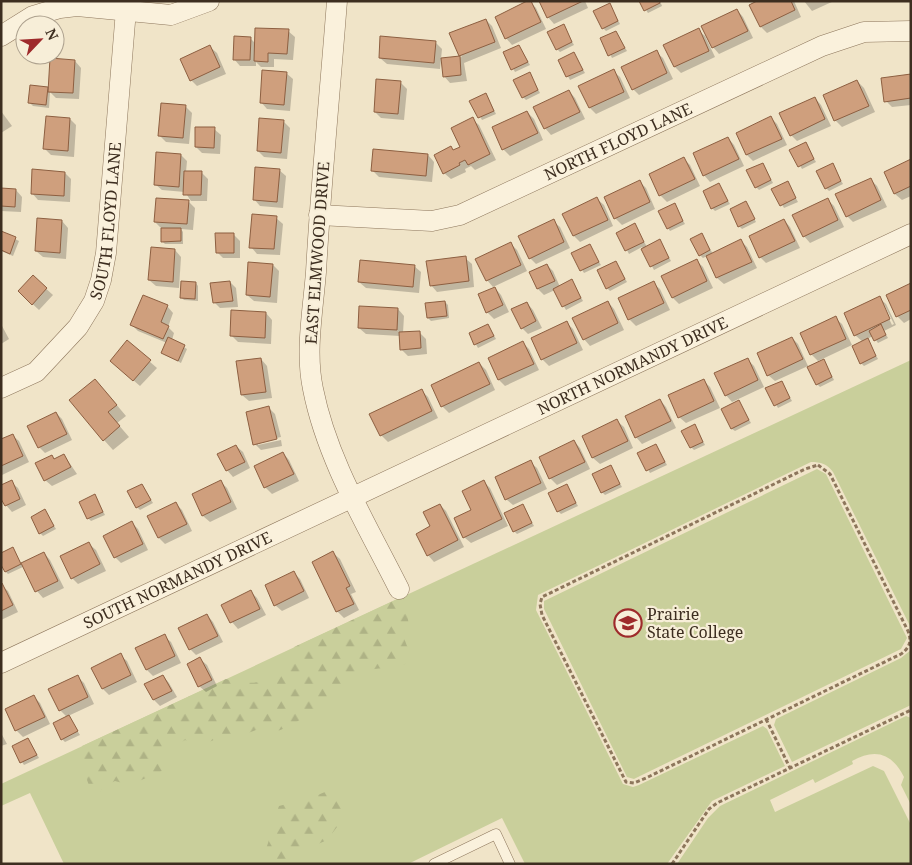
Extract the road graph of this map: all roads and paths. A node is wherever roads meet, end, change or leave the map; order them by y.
1 (209, 1) edge
2 (337, 1) edge
3 (126, 10) junction
4 (911, 31) edge
5 (1, 36) edge
6 (319, 215) junction
7 (911, 234) edge
8 (1, 388) edge
9 (354, 497) junction
10 (400, 589) dead end
11 (1, 663) edge
12 (911, 710) edge
13 (766, 720) junction
14 (790, 768) junction
15 (451, 860) edge
16 (434, 864) edge
17 (510, 864) edge
18 (672, 864) edge

1 - 3 street
2 - 6 street, EAST ELMWOOD DRIVE
3 - 5 street
3 - 8 street, SOUTH FLOYD LANE
4 - 6 street, NORTH FLOYD LANE
6 - 9 street, EAST ELMWOOD DRIVE
7 - 9 street, NORTH NORMANDY DRIVE
9 - 10 street, EAST ELMWOOD DRIVE
9 - 11 street, SOUTH NORMANDY DRIVE
12 - 14 path
13 - 13 path
13 - 14 path
14 - 18 path
15 - 16 lane
15 - 17 lane

